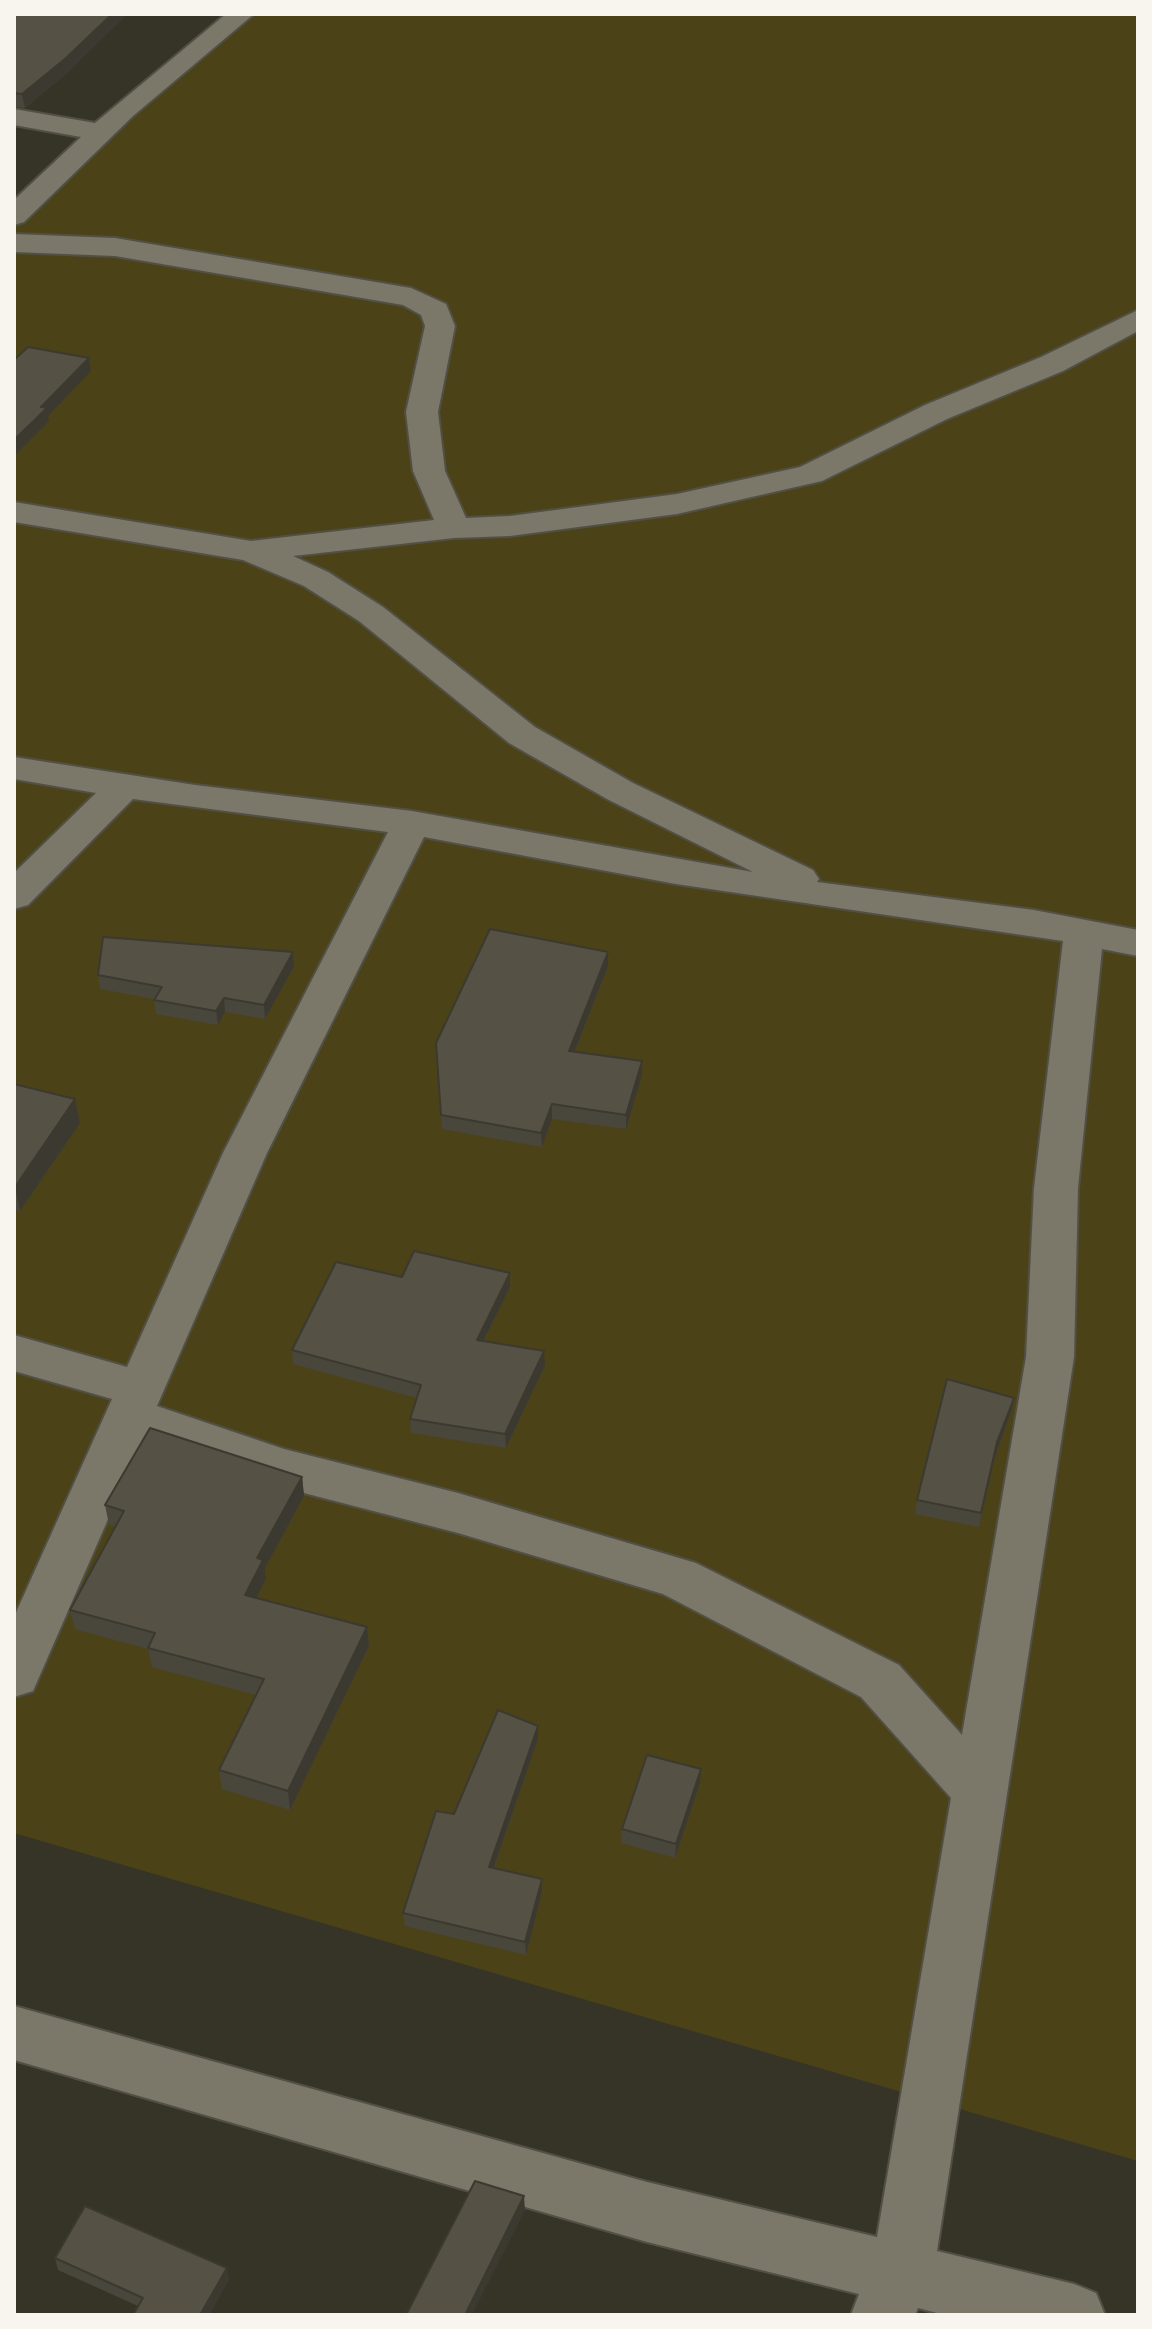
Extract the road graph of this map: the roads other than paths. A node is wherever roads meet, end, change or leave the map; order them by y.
1 (241, 14) edge
2 (14, 117) edge
3 (101, 132) junction
4 (14, 216) edge
5 (14, 243) edge
6 (1138, 319) edge
7 (14, 512) edge
8 (454, 528) junction
9 (251, 551) junction
10 (14, 768) edge
11 (124, 786) junction
12 (412, 823) junction
13 (14, 896) edge
14 (838, 898) junction
15 (1084, 933) junction
16 (1138, 943) edge
17 (14, 1353) edge
18 (136, 1403) junction
19 (14, 1675) edge
20 (978, 1790) junction
21 (14, 2033) edge
22 (892, 2294) edge
23 (1074, 2315) edge

1 - 3 street
2 - 3 street
3 - 4 street
5 - 8 street
6 - 8 street
7 - 9 street
8 - 9 street
9 - 14 street
10 - 11 street
11 - 12 street
11 - 13 street
12 - 14 street
12 - 18 street
14 - 15 street
15 - 16 street
15 - 20 street
17 - 18 street
18 - 19 street
18 - 20 street
20 - 22 street
21 - 22 street
22 - 23 street

